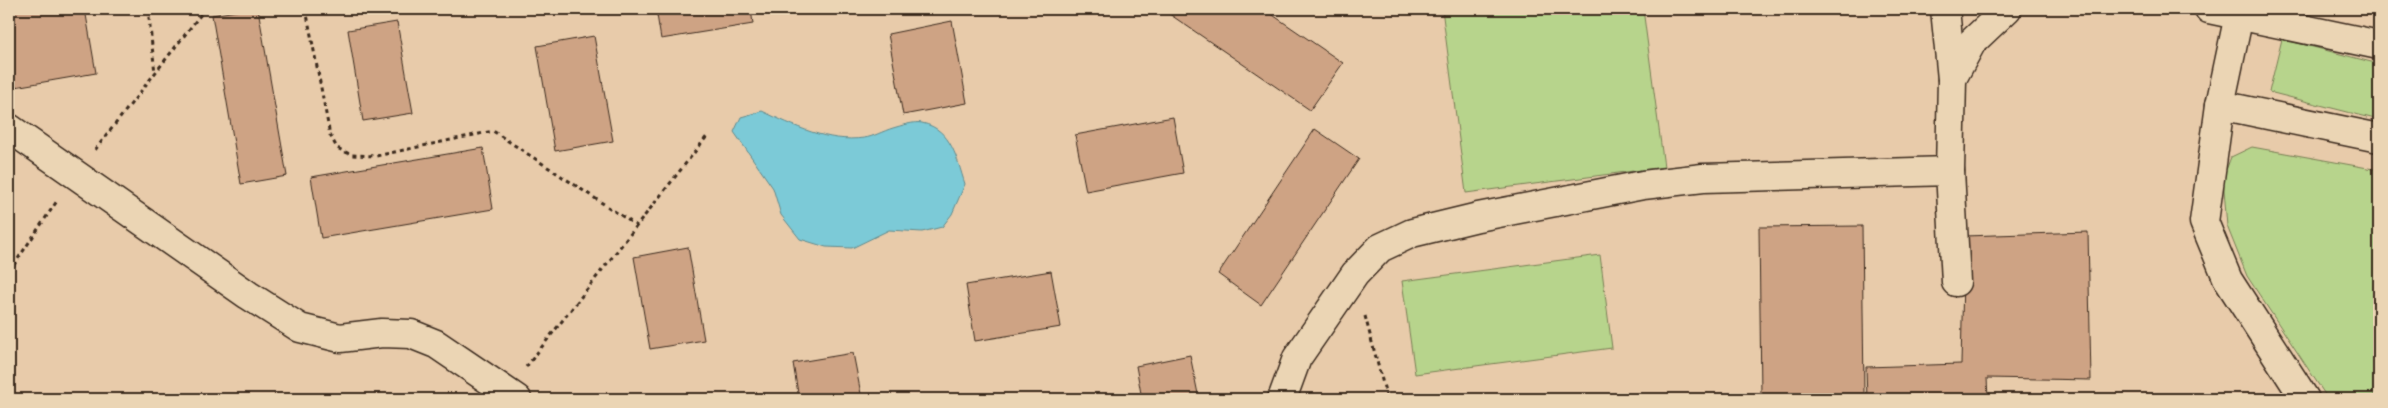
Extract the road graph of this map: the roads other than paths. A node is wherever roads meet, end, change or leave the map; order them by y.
1 (1945, 9) edge
2 (2007, 9) edge
3 (2210, 9) edge
4 (2239, 15) junction
5 (2379, 45) edge
6 (1952, 79) junction
7 (2220, 105) junction
8 (9, 128) edge
9 (2379, 138) edge
10 (1950, 171) junction
11 (1956, 282) dead end
12 (512, 396) edge
13 (1282, 399) edge
14 (2304, 399) edge

1 - 6 street
2 - 6 street
3 - 4 street
4 - 5 street
4 - 7 street
6 - 10 street
7 - 9 street
7 - 14 street
8 - 12 street
10 - 11 street
10 - 13 street

